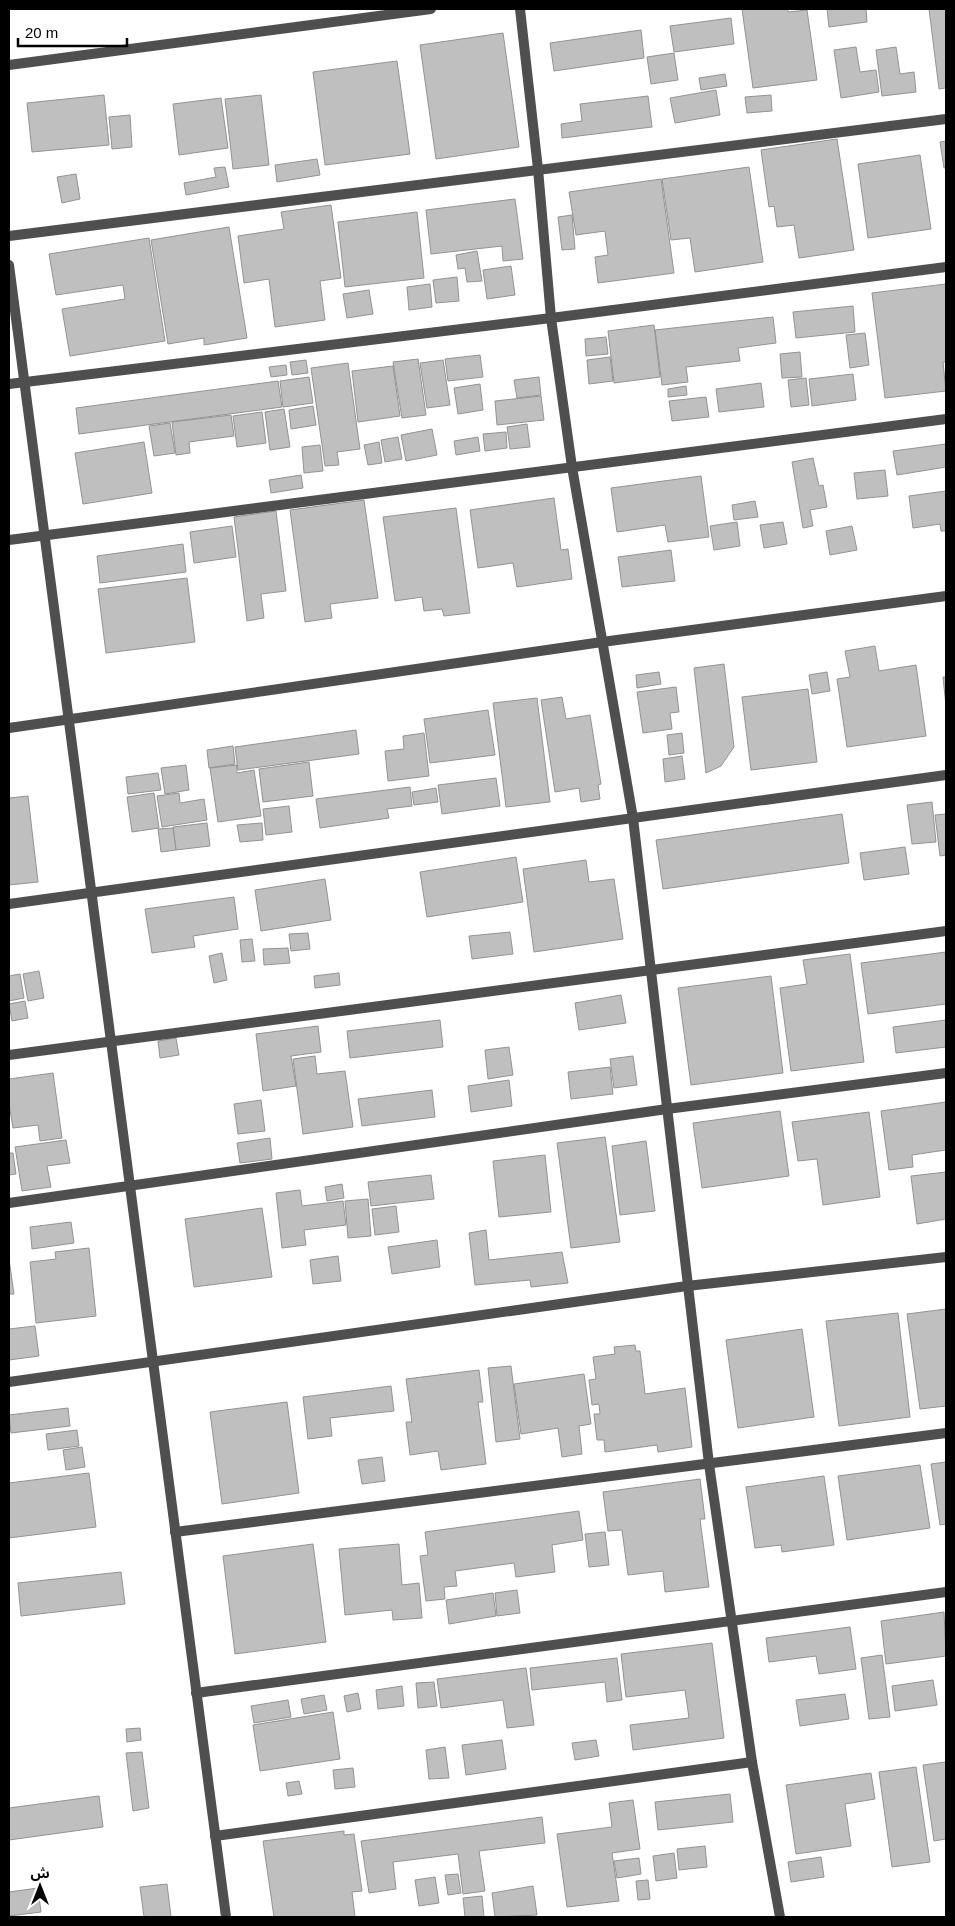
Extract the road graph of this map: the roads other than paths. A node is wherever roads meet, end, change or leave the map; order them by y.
1 (431, 9) edge
2 (520, 9) edge
3 (9, 65) edge
4 (946, 119) edge
5 (538, 169) junction
6 (9, 236) edge
7 (9, 265) edge
8 (946, 267) edge
9 (551, 318) junction
10 (24, 382) junction
11 (9, 384) edge
12 (946, 419) edge
13 (572, 467) junction
14 (44, 535) junction
15 (9, 540) edge
16 (946, 596) edge
17 (602, 642) junction
18 (69, 720) junction
19 (9, 728) edge
20 (946, 775) edge
21 (633, 818) junction
22 (92, 894) junction
23 (9, 904) edge
24 (946, 930) edge
25 (652, 970) junction
26 (111, 1043) junction
27 (9, 1056) edge
28 (946, 1073) edge
29 (667, 1109) junction
30 (130, 1186) junction
31 (9, 1203) edge
32 (946, 1257) edge
33 (687, 1286) junction
34 (152, 1360) junction
35 (9, 1382) edge
36 (946, 1433) edge
37 (709, 1464) junction
38 (175, 1532) junction
39 (946, 1592) edge
40 (731, 1622) junction
41 (196, 1692) junction
42 (752, 1762) junction
43 (215, 1836) junction
44 (226, 1917) edge
45 (780, 1917) edge

1 - 3 street
2 - 5 street
4 - 5 street
5 - 6 street
5 - 9 street
7 - 10 street
8 - 9 street
9 - 10 street
9 - 13 street
10 - 11 street
10 - 14 street
12 - 13 street
13 - 14 street
13 - 17 street
14 - 15 street
14 - 18 street
16 - 17 street
17 - 18 street
17 - 21 street
18 - 19 street
18 - 22 street
20 - 21 street
21 - 22 street
21 - 25 street
22 - 23 street
22 - 26 street
24 - 25 street
25 - 26 street
25 - 29 street
26 - 27 street
26 - 30 street
28 - 29 street
29 - 30 street
29 - 33 street
30 - 31 street
30 - 34 street
32 - 33 street
33 - 34 street
33 - 37 street
34 - 35 street
34 - 38 street
36 - 37 street
37 - 38 street
37 - 40 street
38 - 41 street
39 - 40 street
40 - 41 street
40 - 42 street
41 - 43 street
42 - 43 street
42 - 45 street
43 - 44 street

